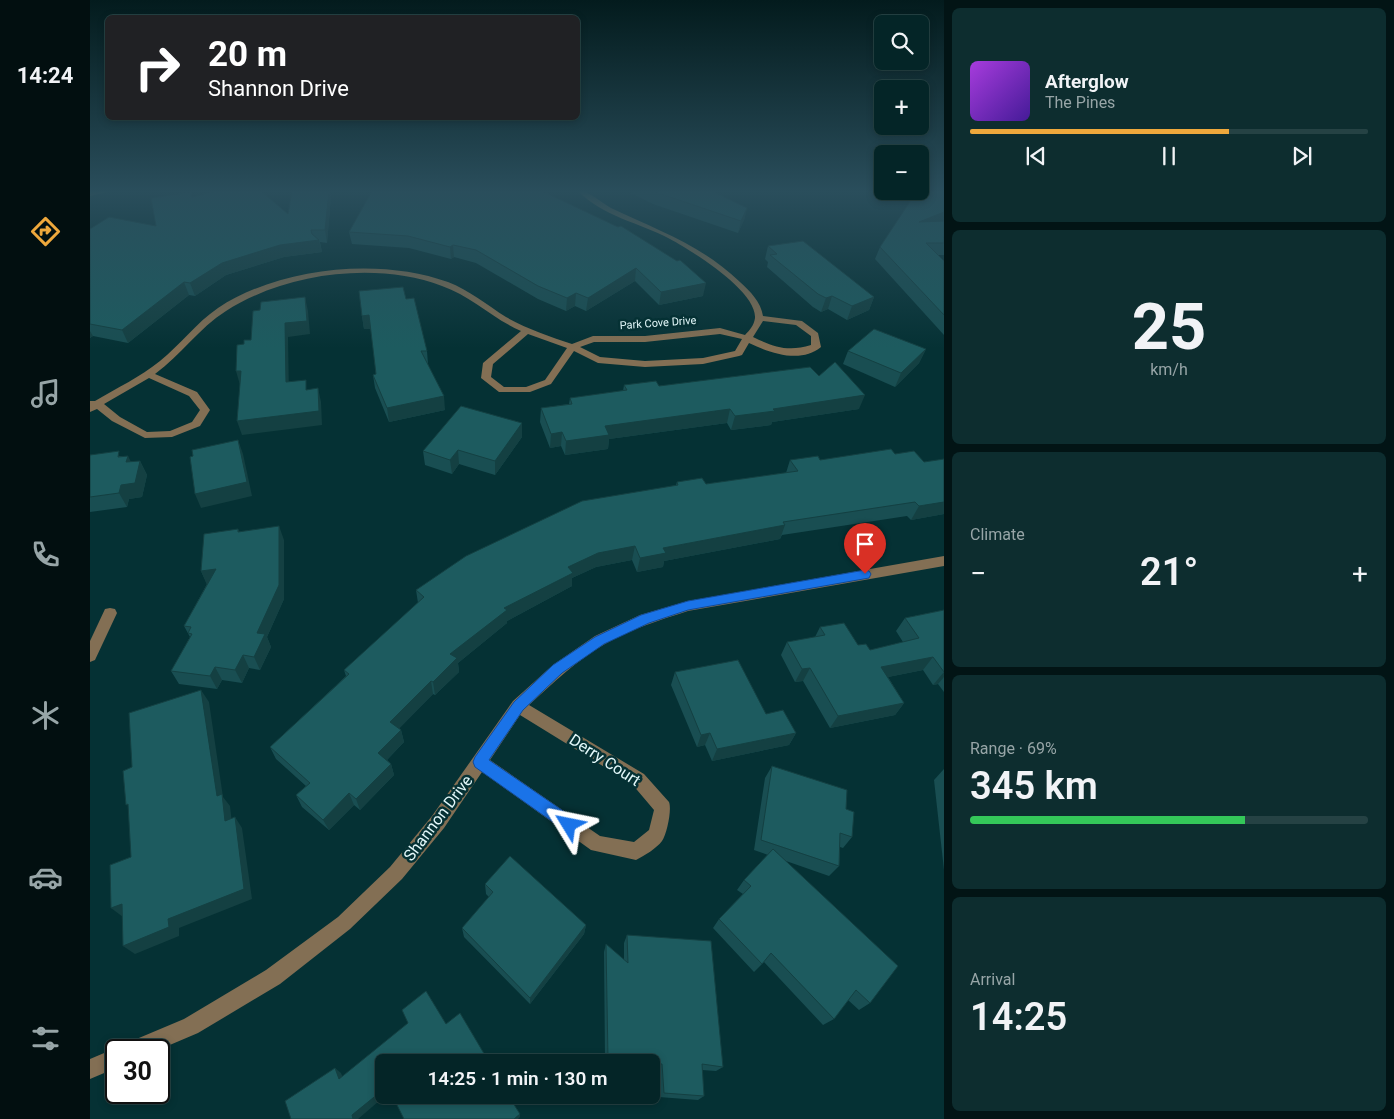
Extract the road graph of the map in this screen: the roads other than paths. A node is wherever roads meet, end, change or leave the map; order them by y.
1 (681, 243) edge
2 (759, 318) junction
3 (528, 330) junction
4 (747, 338) junction
5 (572, 347) junction
6 (148, 374) junction
7 (92, 406) edge
8 (944, 561) edge
9 (110, 613) dead end
10 (90, 656) edge
11 (518, 706) junction
12 (480, 762) junction
13 (160, 1039) edge
14 (105, 1063) edge
15 (90, 1069) edge

1 - 2 street
2 - 4 street
2 - 4 street, Park Cove Drive
3 - 5 street
3 - 5 street
3 - 6 street
4 - 5 street, Park Cove Drive
4 - 5 street
6 - 7 street
6 - 7 street
8 - 11 street, Shannon Drive
9 - 10 street
11 - 12 street, Shannon Drive
11 - 12 street, Derry Court
12 - 13 street, Shannon Drive
14 - 15 street

